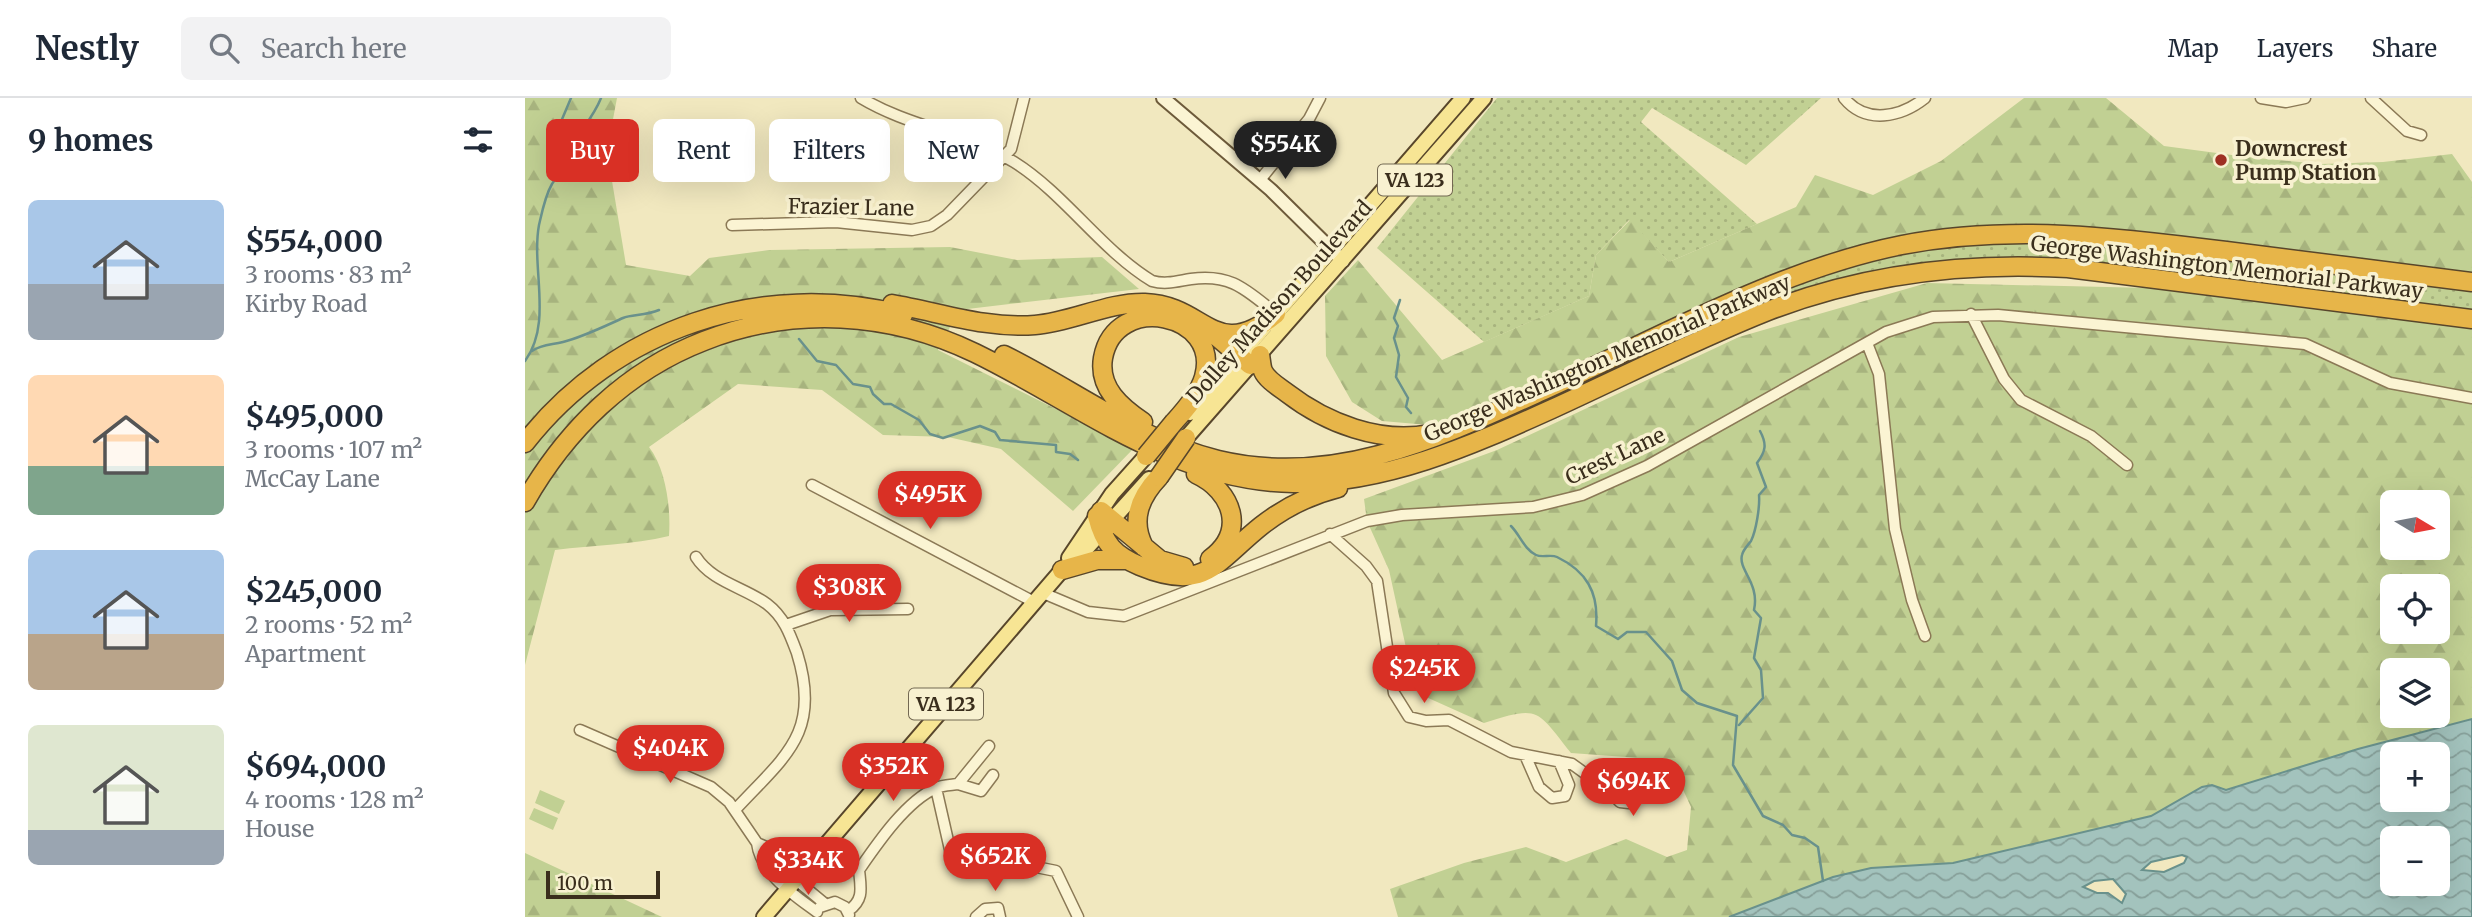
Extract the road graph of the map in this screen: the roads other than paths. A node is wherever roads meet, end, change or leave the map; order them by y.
1 (861, 98) edge
2 (1024, 98) edge
3 (1163, 98) edge
4 (1320, 98) edge
5 (1463, 98) edge
6 (1844, 98) edge
7 (1925, 98) edge
8 (2261, 98) edge
9 (2305, 98) edge
10 (2371, 98) edge
11 (1480, 103) edge
12 (904, 120) edge
13 (2421, 135) dead end
14 (1003, 157) joint
15 (1260, 180) junction
16 (979, 182) edge
17 (732, 225) dead end
18 (1332, 250) junction
19 (1343, 261) junction
20 (2472, 282) edge
21 (802, 302) junction
22 (1971, 314) junction
23 (1282, 319) junction
24 (2472, 319) edge
25 (1201, 322) junction
26 (1867, 344) junction
27 (1250, 359) junction
28 (2472, 398) edge
29 (1471, 423) junction
30 (1184, 433) junction
31 (1124, 437) junction
32 (525, 443) edge
33 (1141, 461) joint
34 (2127, 465) dead end
35 (1391, 471) junction
36 (1156, 475) junction
37 (812, 485) dead end
38 (525, 502) edge
39 (1103, 520) junction
40 (1330, 534) junction
41 (1144, 547) junction
42 (696, 557) dead end
43 (1126, 560) junction
44 (1062, 570) junction
45 (1039, 597) junction
46 (908, 609) dead end
47 (786, 625) junction
48 (1926, 636) dead end
49 (580, 730) dead end
50 (989, 746) dead end
51 (1525, 755) junction
52 (1559, 761) junction
53 (993, 775) dead end
54 (958, 784) junction
55 (936, 788) junction
56 (1608, 790) dead end
57 (735, 810) junction
58 (791, 885) junction
59 (871, 897) dead end
60 (824, 903) junction
61 (857, 905) junction
62 (816, 914) edge
63 (848, 914) edge
64 (764, 917) edge
65 (976, 917) edge
66 (1000, 917) edge
67 (1078, 917) edge

1 - 12 street
2 - 14 street, Frazier Lane
3 - 15 main road
4 - 15 street
5 - 11 main road
5 - 18 main road, Dolley Madison Boulevard / VA 123
6 - 7 street
8 - 9 street
10 - 13 street
11 - 19 main road, Dolley Madison Boulevard / VA 123
14 - 23 street
15 - 18 main road
16 - 17 street, Frazier Lane
18 - 19 main road
18 - 23 main road, Dolley Madison Boulevard / VA 123
19 - 23 main road, Dolley Madison Boulevard / VA 123
20 - 29 highway, George Washington Memorial Parkway
21 - 25 highway
21 - 30 highway, George Washington Memorial Parkway
21 - 32 highway, George Washington Memorial Parkway
22 - 26 street, Crest Lane
22 - 28 street, Crest Lane
22 - 34 street
23 - 25 highway
23 - 27 main road, Dolley Madison Boulevard / VA 123
24 - 35 highway, George Washington Memorial Parkway
25 - 27 highway
26 - 40 street, Crest Lane
26 - 48 street
27 - 29 highway
27 - 30 main road, Dolley Madison Boulevard / VA 123
29 - 30 highway, George Washington Memorial Parkway
30 - 30 highway
30 - 33 highway, bridge
30 - 36 highway, bridge
31 - 35 highway, George Washington Memorial Parkway
31 - 38 highway, George Washington Memorial Parkway
31 - 41 highway
33 - 39 main road, VA 123
35 - 43 highway
36 - 39 main road, VA 123
36 - 41 highway
37 - 45 street, Crest Lane
39 - 41 highway
39 - 43 highway
39 - 44 main road, VA 123
40 - 45 street, Crest Lane
40 - 51 street
42 - 47 street
43 - 44 highway
44 - 45 main road, VA 123
45 - 58 main road, VA 123
46 - 47 street
47 - 57 street
49 - 57 street
50 - 54 street
51 - 52 street
51 - 52 street
52 - 56 street
53 - 54 street
54 - 55 street
55 - 61 street
55 - 67 street
57 - 58 street
58 - 60 street
58 - 62 street
58 - 64 main road, VA 123
59 - 61 street
60 - 62 street
60 - 63 street
61 - 63 street
65 - 66 street

